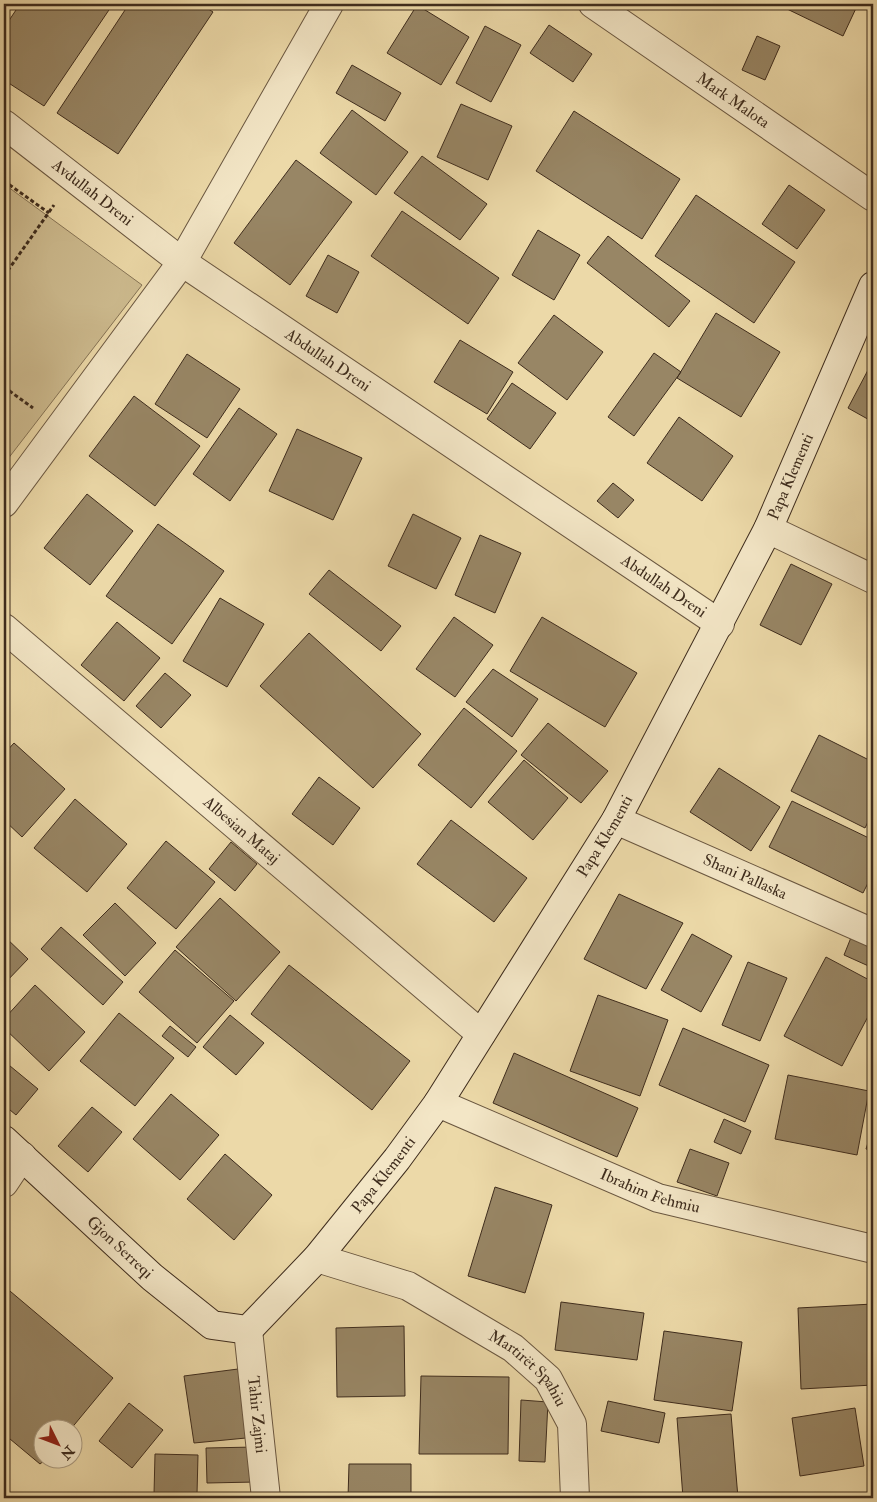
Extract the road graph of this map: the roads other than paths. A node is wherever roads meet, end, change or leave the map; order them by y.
1 (329, 4) edge
2 (593, 4) edge
3 (4, 124) edge
4 (873, 197) edge
5 (182, 262) junction
6 (873, 286) edge
7 (4, 503) edge
8 (768, 529) junction
9 (873, 579) edge
10 (720, 624) junction
11 (4, 628) edge
12 (616, 820) junction
13 (873, 933) edge
14 (481, 1034) junction
15 (438, 1102) junction
16 (13, 1148) edge
17 (4, 1183) edge
18 (873, 1249) edge
19 (317, 1258) junction
20 (248, 1330) junction
21 (266, 1498) edge
22 (575, 1498) edge

1 - 5 street
2 - 4 street, Mark Malota
3 - 5 street, Avdullah Dreni
5 - 7 street
5 - 10 street, Abdullah Dreni
6 - 8 street, Papa Klementi
8 - 9 street
8 - 10 street, Papa Klementi
10 - 12 street, Papa Klementi
11 - 14 street, Albesian Mataj
12 - 13 street, Shani Pallaska
12 - 14 street, Papa Klementi
14 - 15 street, Papa Klementi
15 - 18 street, Ibrahim Fehmiu
15 - 19 street, Papa Klementi
16 - 17 street
16 - 20 street, Gjon Serreqi
19 - 20 street, Papa Klementi
19 - 22 street, Martirët Spahiu
20 - 21 street, Tahir Zajmi

